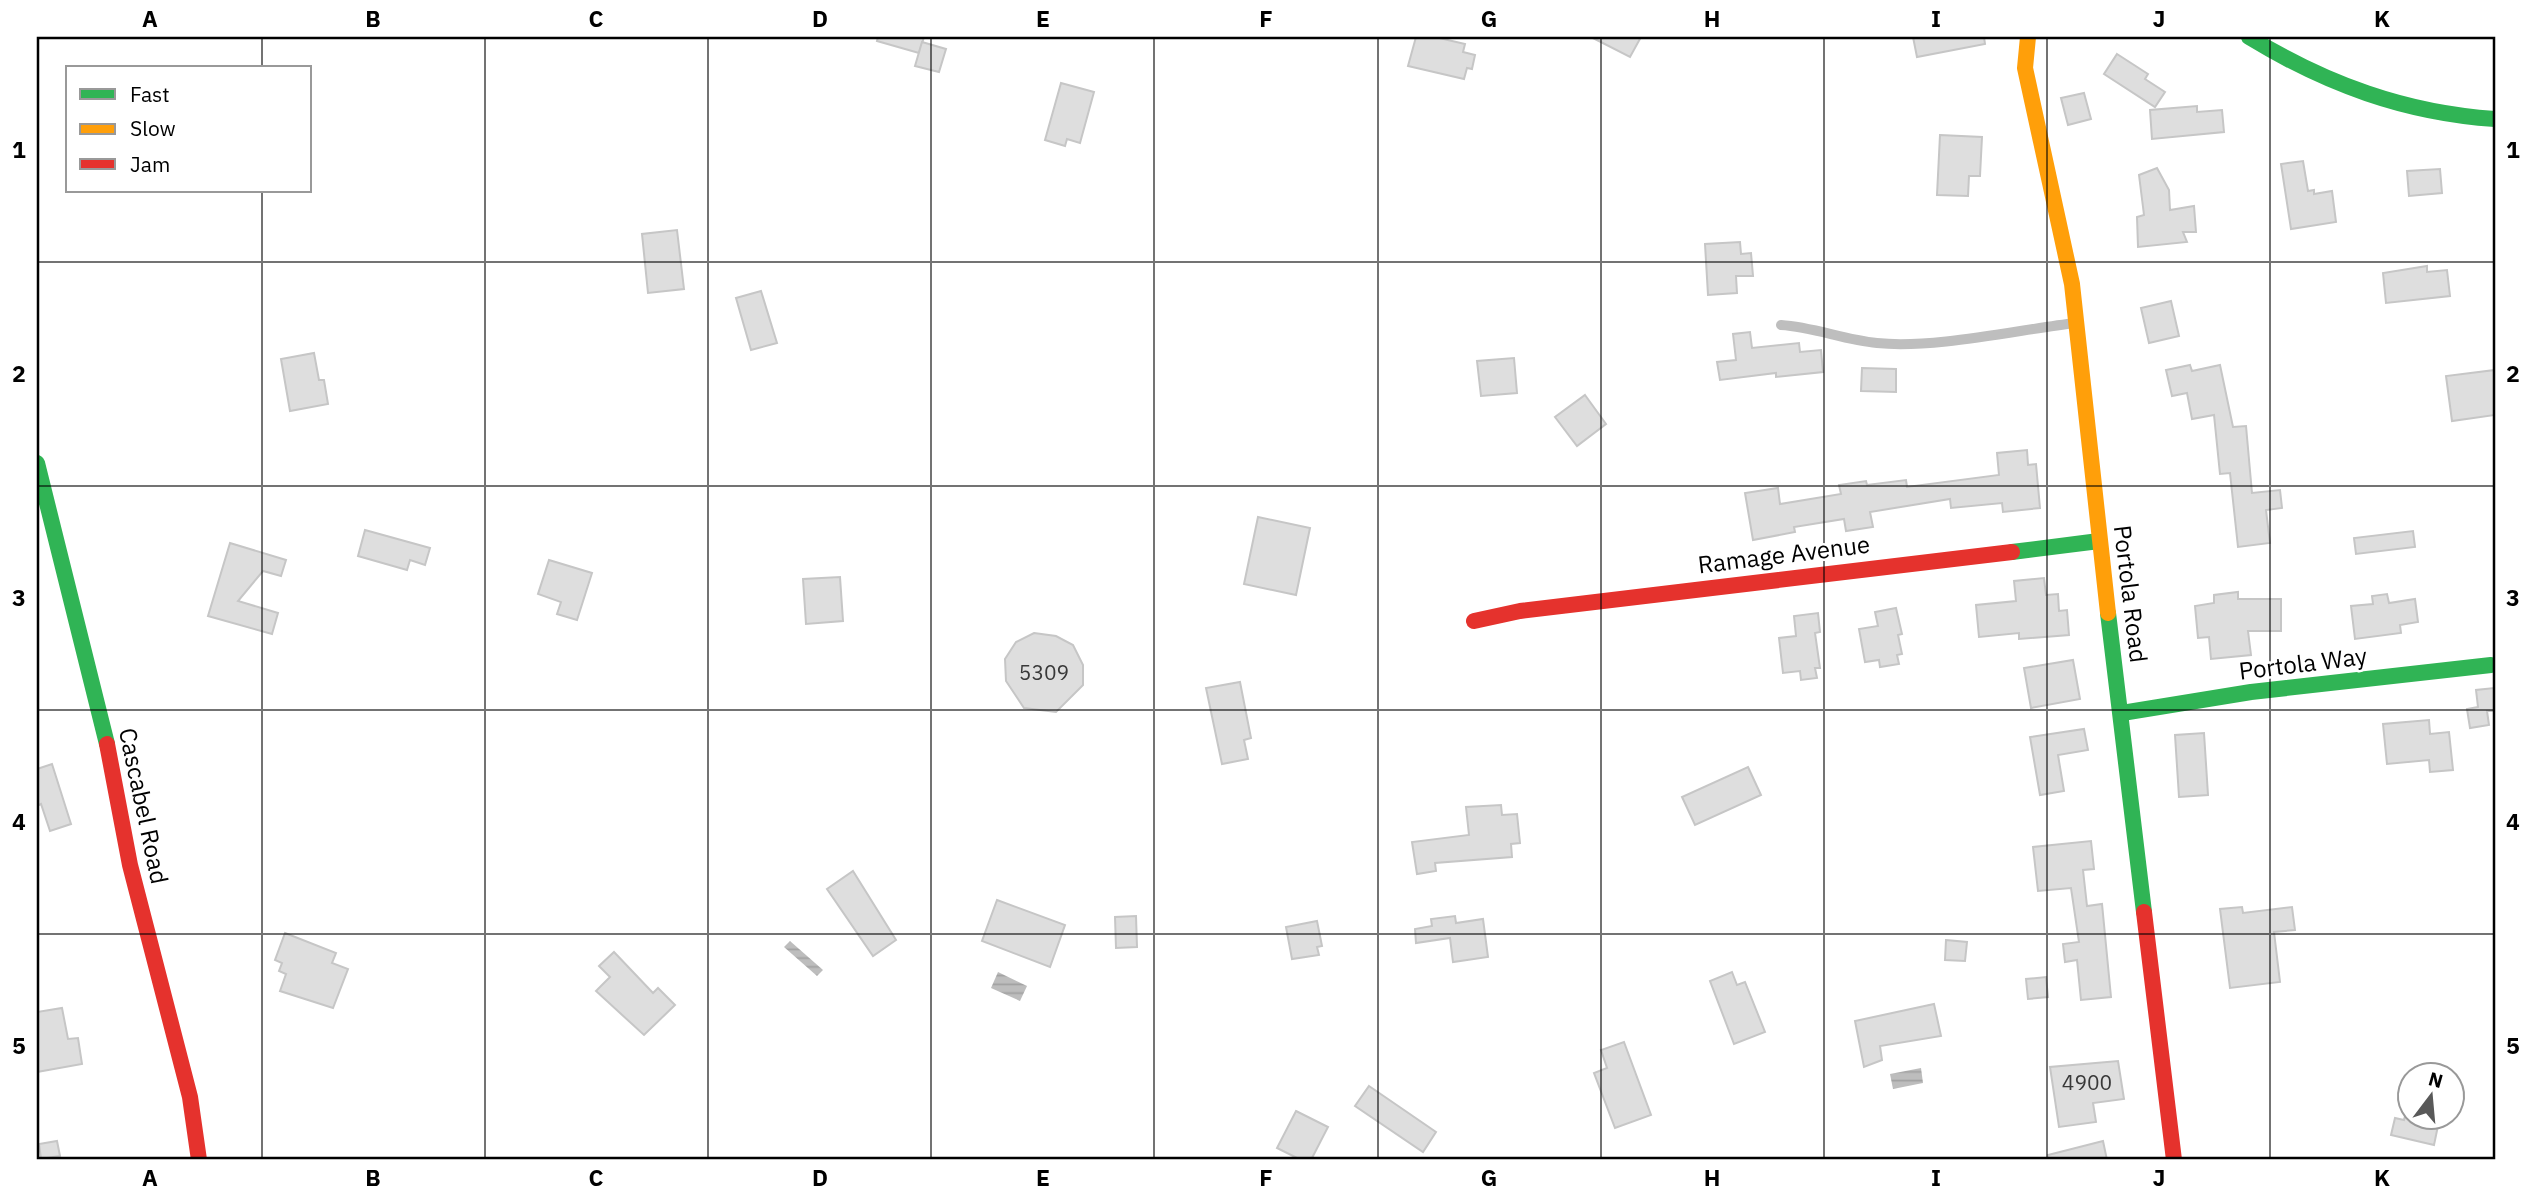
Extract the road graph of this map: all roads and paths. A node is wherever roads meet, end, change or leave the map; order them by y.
1 (2028, 37) edge
2 (2249, 37) edge
3 (2495, 119) edge
4 (2076, 323) junction
5 (1781, 325) dead end
6 (37, 463) edge
7 (2099, 541) junction
8 (1474, 621) dead end
9 (2491, 665) dead end
10 (2122, 713) junction
11 (199, 1160) edge
12 (2174, 1160) edge

1 - 4 street, Portola Road
2 - 3 street
4 - 5 lane
4 - 7 street, Portola Road
6 - 11 street, Cascabel Road
7 - 8 street, Ramage Avenue
7 - 10 street, Portola Road
9 - 10 street, Portola Way
10 - 12 street, Portola Road

